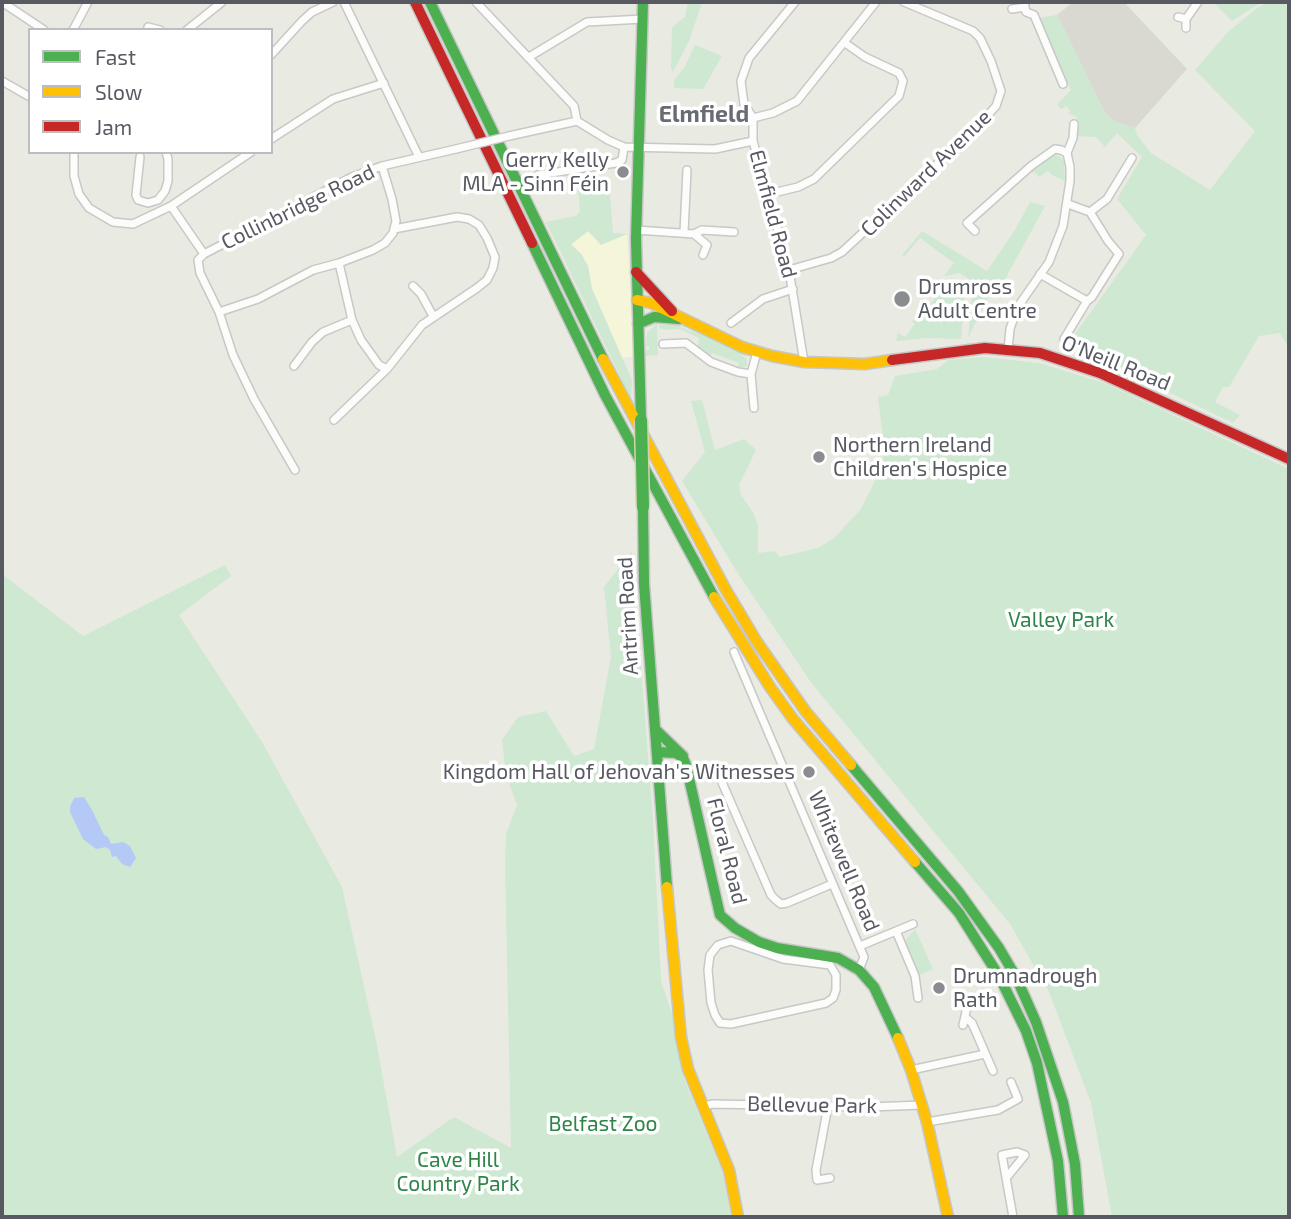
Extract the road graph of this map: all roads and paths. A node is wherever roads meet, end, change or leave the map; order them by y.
1 (2, 2) edge
2 (21, 2) edge
3 (88, 2) edge
4 (222, 2) edge
5 (333, 2) edge
6 (344, 2) edge
7 (415, 2) edge
8 (430, 2) edge
9 (476, 2) edge
10 (643, 2) edge
11 (795, 2) edge
12 (876, 2) edge
13 (904, 2) edge
14 (1198, 2) edge
15 (1025, 4) edge
16 (1012, 9) dead end
17 (16, 11) junction
18 (643, 19) junction
19 (1183, 21) dead end
20 (148, 27) dead end
21 (41, 28) edge
22 (74, 28) edge
23 (152, 28) edge
24 (190, 28) edge
25 (845, 43) junction
26 (273, 53) edge
27 (529, 58) junction
28 (2, 81) edge
29 (384, 83) junction
30 (1063, 84) dead end
31 (28, 96) edge
32 (753, 118) junction
33 (577, 121) junction
34 (1074, 124) dead end
35 (273, 138) edge
36 (753, 141) junction
37 (638, 145) junction
38 (624, 147) junction
39 (1067, 153) junction
40 (74, 154) edge
41 (167, 154) edge
42 (248, 154) edge
43 (140, 157) dead end
44 (419, 157) junction
45 (1132, 158) dead end
46 (621, 160) junction
47 (382, 166) junction
48 (637, 169) junction
49 (687, 170) dead end
50 (538, 175) dead end
51 (769, 194) junction
52 (1068, 204) junction
53 (170, 206) junction
54 (1090, 212) junction
55 (394, 229) junction
56 (636, 229) junction
57 (975, 231) dead end
58 (684, 232) junction
59 (734, 232) dead end
60 (694, 234) junction
61 (204, 254) junction
62 (704, 255) dead end
63 (339, 264) junction
64 (789, 270) junction
65 (636, 272) junction
66 (1040, 274) junction
67 (413, 286) dead end
68 (793, 289) junction
69 (637, 300) junction
70 (1087, 301) junction
71 (219, 312) junction
72 (433, 316) junction
73 (680, 317) junction
74 (352, 320) junction
75 (731, 323) dead end
76 (638, 324) junction
77 (1064, 339) dead end
78 (1008, 342) junction
79 (663, 344) dead end
80 (757, 352) junction
81 (804, 362) junction
82 (294, 366) dead end
83 (387, 369) junction
84 (751, 374) junction
85 (754, 408) dead end
86 (334, 420) dead end
87 (1289, 459) edge
88 (295, 471) dead end
89 (734, 652) dead end
90 (772, 712) dead end
91 (762, 715) junction
92 (655, 729) junction
93 (657, 752) junction
94 (683, 758) junction
95 (721, 780) dead end
96 (832, 884) junction
97 (912, 924) dead end
98 (896, 931) junction
99 (860, 946) junction
100 (800, 957) junction
101 (859, 970) junction
102 (918, 998) dead end
103 (967, 1007) dead end
104 (985, 1054) junction
105 (911, 1070) junction
106 (993, 1071) dead end
107 (1011, 1082) dead end
108 (922, 1105) junction
109 (828, 1106) junction
110 (703, 1107) junction
111 (927, 1122) junction
112 (1007, 1177) dead end
113 (830, 1178) dead end
114 (738, 1217) edge
115 (948, 1217) edge
116 (1013, 1217) edge
117 (1063, 1217) edge
118 (1079, 1217) edge

1 - 17 street
2 - 17 street
3 - 22 street
4 - 24 street
5 - 26 street
6 - 29 street
7 - 117 main road
8 - 118 main road
9 - 27 street
10 - 18 main road, Antrim Road
11 - 32 street, Elmfield Road
12 - 25 street
13 - 64 street, Colinward Avenue
14 - 19 street
15 - 16 street
15 - 30 street
17 - 21 street
18 - 27 street
18 - 37 main road, Antrim Road
20 - 23 street
25 - 32 street
25 - 51 street
27 - 33 street
28 - 31 street
29 - 35 street
29 - 44 street
32 - 36 street, Elmfield Road
33 - 38 street
33 - 44 street, Collinbridge Road, bridge
34 - 39 street
36 - 37 street
36 - 51 street, Elmfield Road
37 - 38 street
37 - 48 main road, Antrim Road
38 - 46 street
39 - 52 street
39 - 57 street
40 - 53 street
41 - 43 street
42 - 53 street
44 - 47 street, Collinbridge Road
45 - 54 street
46 - 48 street
46 - 50 street
47 - 55 street
47 - 61 street, Collinbridge Road
48 - 56 main road, Antrim Road
49 - 58 street
51 - 64 street, Elmfield Road
52 - 54 street
52 - 66 street
53 - 61 street
54 - 70 street
55 - 63 street
55 - 72 street
56 - 58 street
56 - 65 main road, Antrim Road
58 - 60 street
59 - 60 street
60 - 62 street
61 - 71 street, Collinbridge Road
63 - 71 street
63 - 74 street
64 - 68 street, Elmfield Road
65 - 69 main road, Antrim Road
65 - 73 main road
66 - 70 street
66 - 78 street
67 - 72 street
68 - 75 street
68 - 81 street, Elmfield Road
69 - 73 main road, O'Neill Road
69 - 76 main road, Antrim Road
70 - 77 street
71 - 88 street, Collinbridge Road
72 - 83 street
73 - 76 main road
73 - 80 main road, O'Neill Road
74 - 82 street
74 - 83 street
76 - 92 main road, Antrim Road, bridge
78 - 81 main road, O'Neill Road
78 - 87 main road, O'Neill Road
79 - 84 street
80 - 81 main road, O'Neill Road
80 - 84 street
83 - 86 street
84 - 85 street
89 - 91 street, Whitewell Road
90 - 91 street
91 - 96 street, Whitewell Road
92 - 93 main road, Antrim Road
92 - 94 main road
93 - 94 main road
93 - 110 main road, Antrim Road
94 - 100 main road, Floral Road
95 - 96 street
96 - 99 street, Whitewell Road
97 - 98 street
98 - 99 street
98 - 102 street
99 - 101 street, Whitewell Road
100 - 100 street
100 - 101 main road, Floral Road
101 - 105 main road
103 - 104 street
104 - 105 street
104 - 106 street
105 - 108 main road
107 - 111 street
108 - 109 street, Bellevue Park
108 - 111 main road
109 - 110 street, Bellevue Park
109 - 113 street
110 - 114 main road, Antrim Road
111 - 115 main road
112 - 116 street

